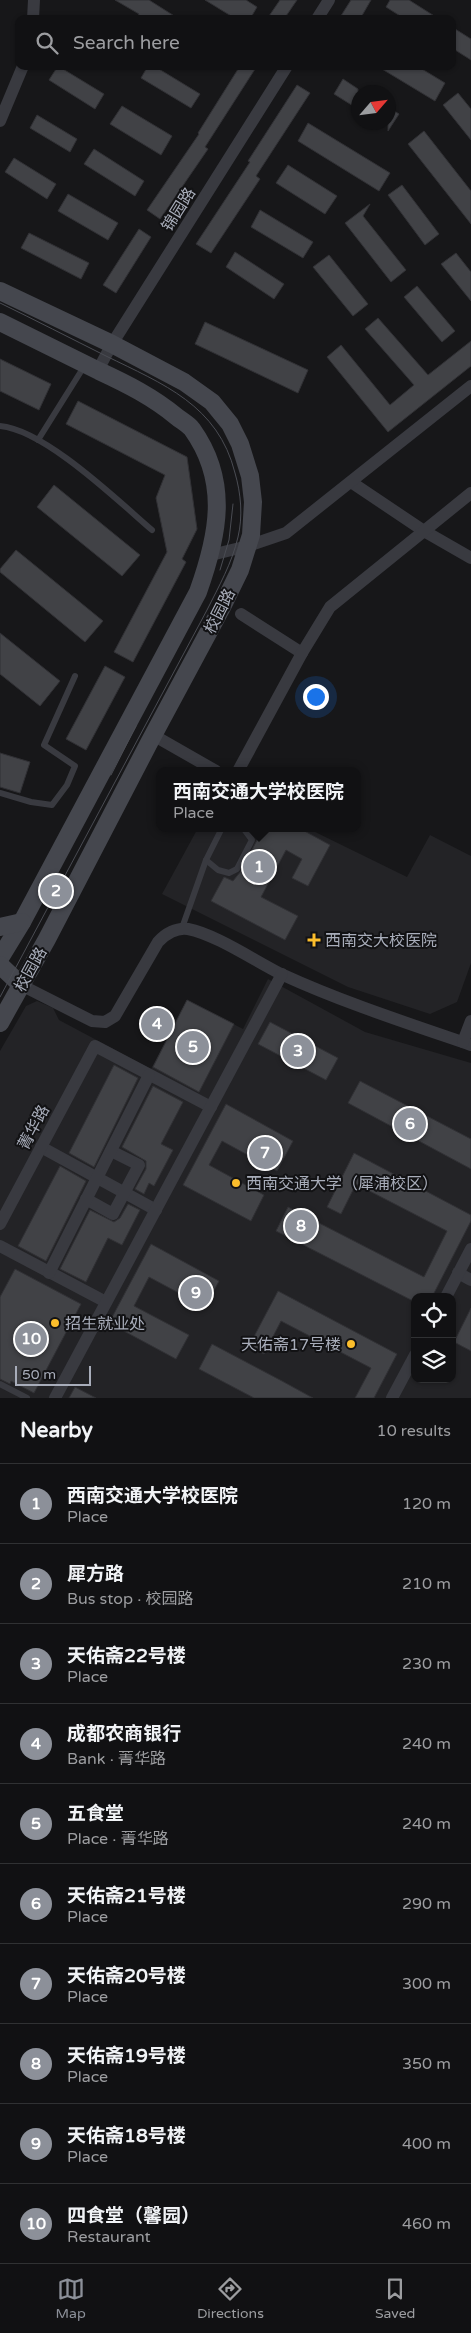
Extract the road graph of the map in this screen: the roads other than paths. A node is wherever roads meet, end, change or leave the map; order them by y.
1 (34, 0) edge
2 (328, 0) edge
3 (34, 15) edge
4 (319, 15) edge
5 (21, 70) edge
6 (284, 70) edge
7 (0, 121) edge
8 (0, 291) edge
9 (0, 322) edge
10 (112, 344) junction
11 (92, 367) junction
12 (471, 386) edge
13 (0, 426) edge
14 (38, 440) junction
15 (351, 482) junction
16 (471, 492) edge
17 (152, 530) dead end
18 (424, 531) junction
19 (248, 546) junction
20 (212, 555) junction
21 (471, 558) edge
22 (241, 614) dead end
23 (302, 653) junction
24 (75, 676) dead end
25 (153, 735) junction
26 (209, 767) edge
27 (240, 767) edge
28 (0, 793) edge
29 (220, 832) edge
30 (246, 832) edge
31 (206, 860) junction
32 (22, 922) junction
33 (0, 927) edge
34 (182, 928) junction
35 (0, 958) edge
36 (0, 965) edge
37 (282, 974) junction
38 (0, 982) edge
39 (21, 985) junction
40 (471, 1022) edge
41 (0, 1023) edge
42 (467, 1044) edge
43 (149, 1075) junction
44 (210, 1107) junction
45 (41, 1147) junction
46 (111, 1151) junction
47 (98, 1177) junction
48 (124, 1192) junction
49 (86, 1199) junction
50 (156, 1210) junction
51 (0, 1224) edge
52 (0, 1246) edge
53 (471, 1249) edge
54 (49, 1273) junction
55 (458, 1273) junction
56 (471, 1280) edge
57 (448, 1293) edge
58 (106, 1302) junction
59 (411, 1362) edge
60 (0, 1384) edge
61 (26, 1398) edge
62 (55, 1398) edge
63 (392, 1398) edge

1 - 3 street
2 - 4 street
5 - 7 street
6 - 10 street, 锦园路
8 - 10 street, 校园路
9 - 11 street, 校园路
10 - 11 street, 锦园路
10 - 19 street, 校园路
11 - 14 lane
11 - 20 street, 校园路
12 - 15 street
13 - 14 lane
14 - 17 lane
15 - 18 street
15 - 19 street
16 - 18 street
18 - 21 street
18 - 23 street
19 - 20 street
19 - 25 street, 校园路
20 - 32 street, 校园路
22 - 23 street
23 - 27 street
24 - 28 lane
25 - 26 street
25 - 39 street, 校园路
29 - 31 lane
30 - 31 lane
31 - 34 lane
32 - 33 street
32 - 35 street, 校园路
34 - 37 street
34 - 39 street
36 - 39 street
37 - 42 street
37 - 44 street
38 - 39 street
39 - 41 street, 校园路
40 - 42 street
43 - 44 street
43 - 45 street, 菁华路
43 - 46 street
44 - 50 street
45 - 47 street
45 - 51 street, 菁华路
46 - 47 street
46 - 48 street
47 - 48 street
47 - 49 street
48 - 49 street
48 - 50 street
49 - 54 street
50 - 58 street
52 - 54 street
53 - 55 street
54 - 58 street
55 - 56 street
55 - 57 street
58 - 62 street
59 - 63 street
60 - 61 lane

